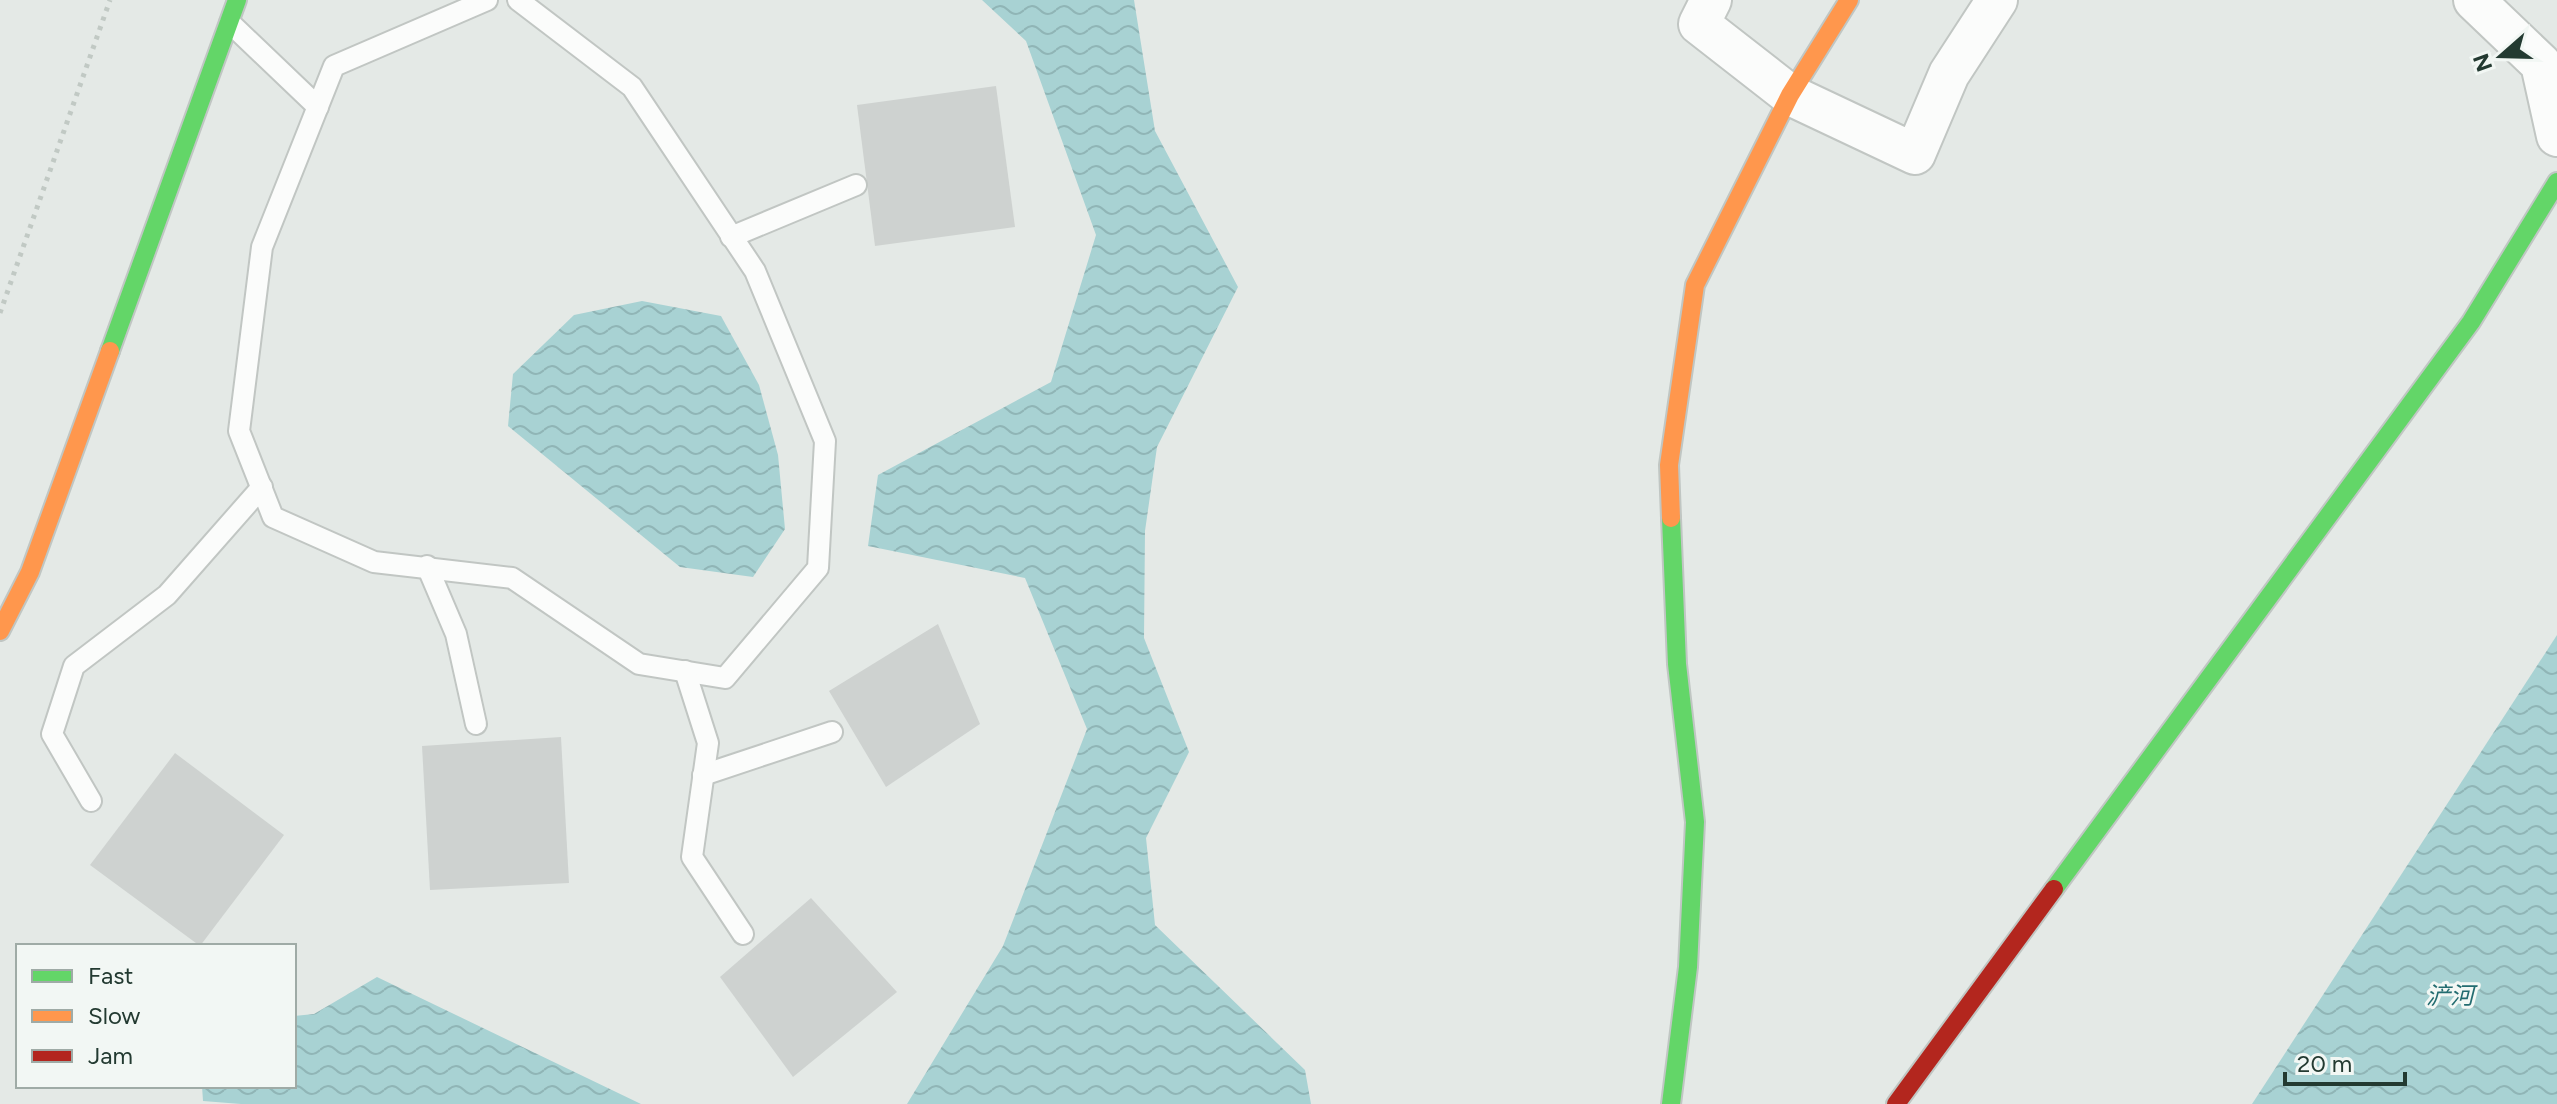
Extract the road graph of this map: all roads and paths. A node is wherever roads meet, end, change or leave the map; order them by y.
1 (110, 0) edge
2 (237, 0) edge
3 (487, 0) edge
4 (518, 0) edge
5 (1711, 0) edge
6 (1849, 0) edge
7 (1997, 0) edge
8 (2474, 0) edge
9 (230, 23) junction
10 (1790, 95) junction
11 (318, 107) junction
12 (2557, 136) edge
13 (2557, 182) edge
14 (856, 185) dead end
15 (731, 237) junction
16 (0, 313) edge
17 (262, 487) junction
18 (427, 566) junction
19 (0, 631) edge
20 (685, 671) junction
21 (476, 724) dead end
22 (832, 732) dead end
23 (703, 775) junction
24 (91, 801) dead end
25 (743, 934) dead end
26 (1671, 1104) edge
27 (1896, 1104) edge

1 - 16 path
2 - 9 street
3 - 11 lane
4 - 15 lane
5 - 10 street
6 - 10 street
7 - 10 street
8 - 12 street
9 - 11 lane
9 - 19 street
10 - 26 street
11 - 17 lane
13 - 27 street
14 - 15 lane
15 - 20 lane
17 - 18 lane
17 - 24 lane
18 - 20 lane
18 - 21 lane
20 - 23 lane
22 - 23 lane
23 - 25 lane

